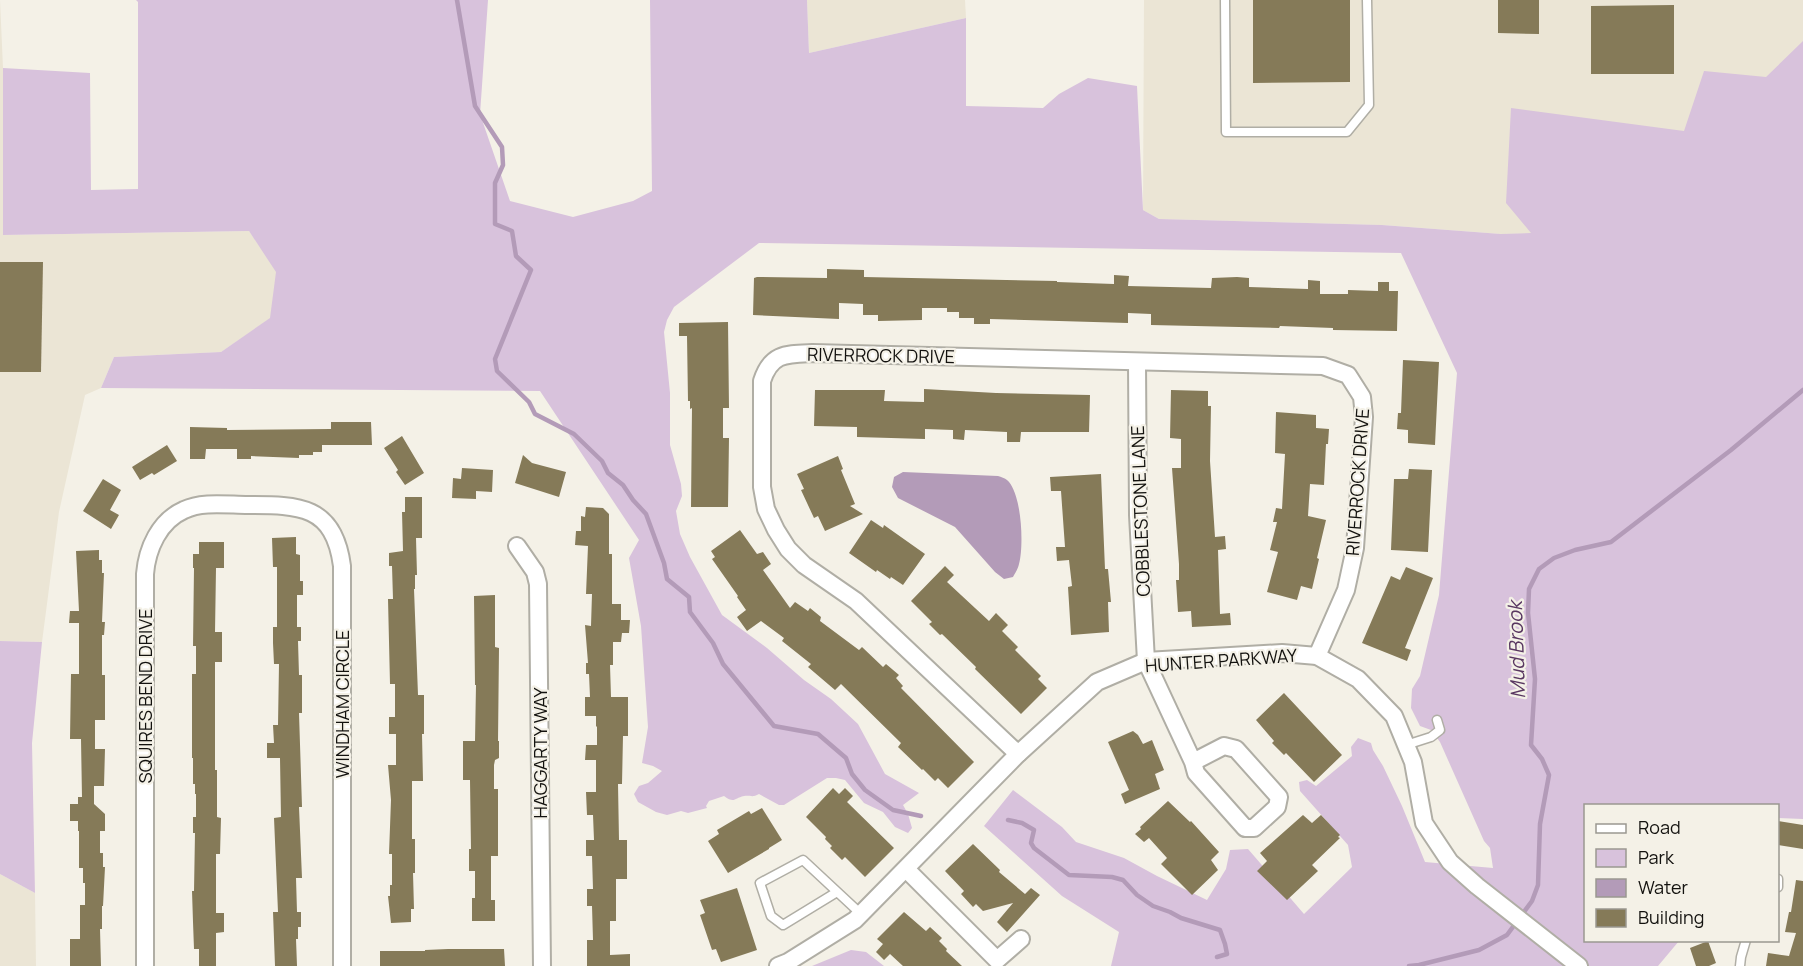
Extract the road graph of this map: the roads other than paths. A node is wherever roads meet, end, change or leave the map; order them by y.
1 (1225, 0) edge
2 (1367, 0) edge
3 (1137, 362) junction
4 (252, 505) joint
5 (517, 546) dead end
6 (1317, 656) junction
7 (1146, 661) junction
8 (1437, 720) dead end
9 (1406, 746) junction
10 (1018, 754) junction
11 (1192, 762) junction
12 (906, 869) junction
13 (837, 892) junction
14 (861, 914) junction
15 (1021, 939) dead end
16 (1745, 942) edge
17 (994, 963) edge
18 (145, 966) edge
19 (342, 966) edge
20 (542, 966) edge
21 (778, 966) edge
22 (1579, 966) edge
23 (1740, 966) edge

1 - 2 lane
3 - 6 street, RIVERROCK DRIVE
3 - 7 street, COBBLESTONE LANE
3 - 10 street, RIVERROCK DRIVE
4 - 18 street, SQUIRES BEND DRIVE
4 - 19 street, WINDHAM CIRCLE
5 - 20 street, HAGGARTY WAY
6 - 7 street, HUNTER PARKWAY
6 - 9 street, HUNTER PARKWAY
7 - 10 street, HUNTER PARKWAY
7 - 11 street
8 - 9 lane
9 - 22 street, HUNTER PARKWAY
10 - 12 street, HUNTER PARKWAY
11 - 11 street
12 - 14 street, HUNTER PARKWAY
12 - 17 street
13 - 13 lane
13 - 14 lane
14 - 21 street, HUNTER PARKWAY
15 - 17 street
16 - 23 lane

